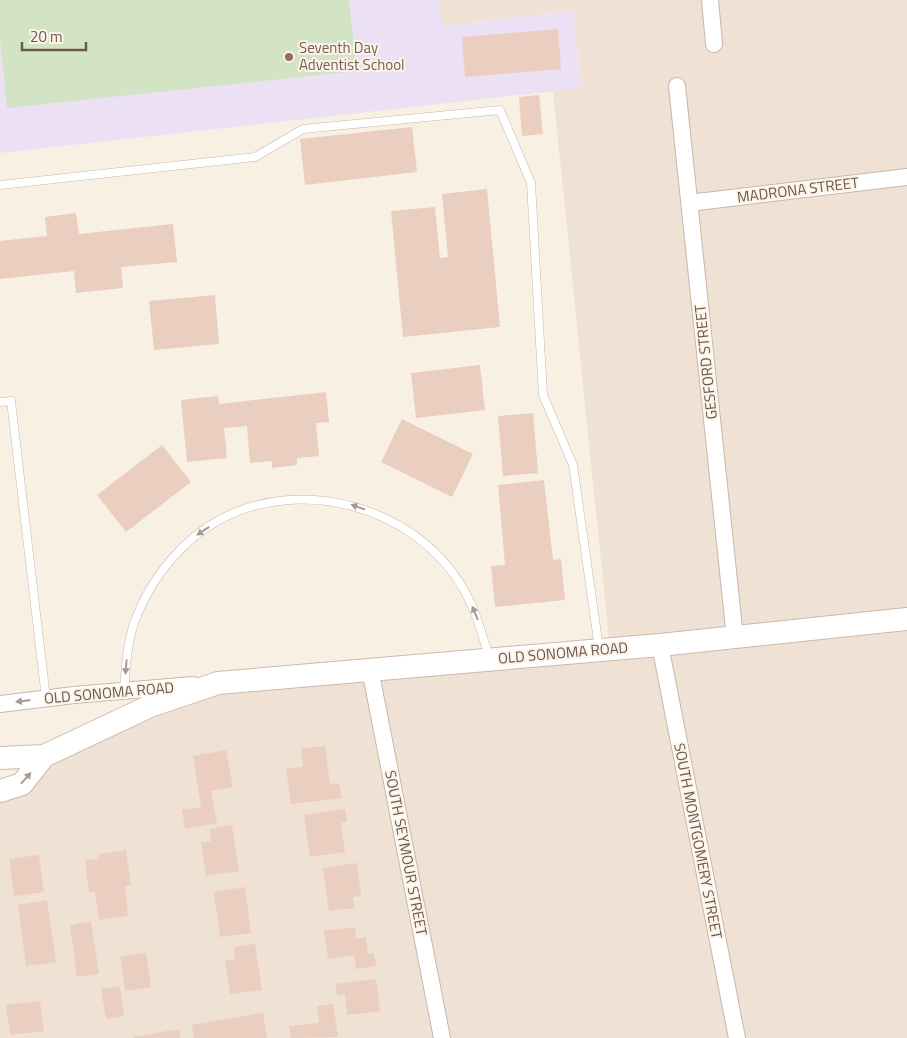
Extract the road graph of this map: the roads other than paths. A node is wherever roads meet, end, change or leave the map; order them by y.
1 (710, 0) edge
2 (714, 44) dead end
3 (677, 86) dead end
4 (907, 176) edge
5 (0, 185) edge
6 (689, 203) junction
7 (0, 402) edge
8 (907, 619) edge
9 (735, 638) junction
10 (660, 645) junction
11 (600, 650) junction
12 (490, 659) junction
13 (370, 669) junction
14 (218, 683) junction
15 (124, 691) junction
16 (46, 698) junction
17 (0, 704) edge
18 (44, 756) junction
19 (0, 758) edge
20 (0, 791) edge
21 (442, 1038) edge
22 (737, 1038) edge

1 - 2 street
3 - 6 street, GESFORD STREET
4 - 6 street, MADRONA STREET
5 - 11 lane
6 - 9 street, GESFORD STREET
7 - 16 lane
8 - 9 main road, OLD SONOMA ROAD
9 - 10 main road, OLD SONOMA ROAD
10 - 11 main road, OLD SONOMA ROAD
10 - 22 street, SOUTH MONTGOMERY STREET
11 - 12 main road, OLD SONOMA ROAD
12 - 13 main road, OLD SONOMA ROAD
12 -> 15 lane
13 - 14 main road, OLD SONOMA ROAD
13 - 21 street, SOUTH SEYMOUR STREET
14 - 15 street, OLD SONOMA ROAD
14 - 18 main road, OLD SONOMA ROAD
15 - 16 street, OLD SONOMA ROAD
16 -> 17 street, OLD SONOMA ROAD
18 - 19 main road, OLD SONOMA ROAD
20 -> 18 main road, OLD SONOMA ROAD

